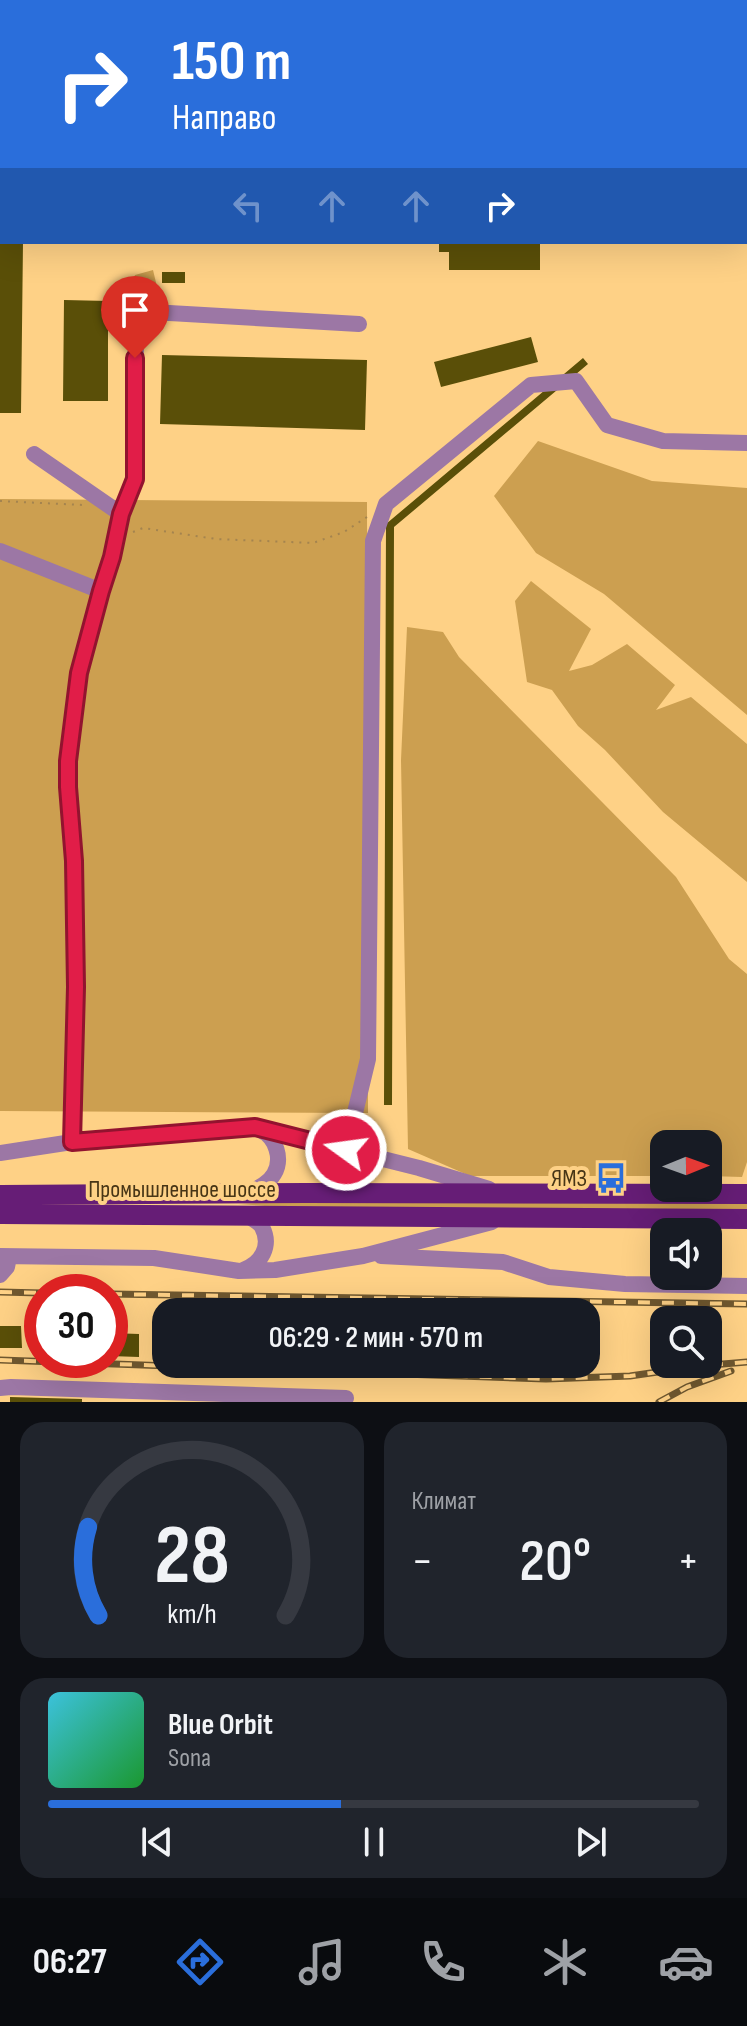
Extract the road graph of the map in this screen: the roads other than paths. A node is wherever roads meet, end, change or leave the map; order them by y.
1 (359, 324) dead end
2 (747, 443) edge
3 (34, 454) dead end
4 (121, 514) junction
5 (0, 551) edge
6 (101, 591) junction
7 (255, 1127) junction
8 (72, 1142) junction
9 (346, 1150) junction
10 (0, 1153) edge
11 (502, 1193) junction
12 (245, 1194) junction
13 (747, 1194) edge
14 (0, 1195) edge
15 (0, 1214) edge
16 (247, 1215) junction
17 (504, 1219) junction
18 (747, 1219) edge
19 (4, 1256) edge
20 (363, 1256) junction
21 (239, 1271) junction
22 (0, 1275) edge
23 (747, 1286) edge
24 (0, 1388) edge
25 (346, 1398) dead end

1 - 4 street
2 - 9 street
3 - 4 street
4 - 6 street
5 - 6 street
6 - 8 street
7 - 8 street
7 - 9 street
7 - 12 street
8 - 10 street
9 - 11 street
11 - 12 main road, Промышленное шоссе
11 - 13 main road, Промышленное шоссе
12 - 14 main road, Промышленное шоссе
15 - 16 main road, Промышленное шоссе
16 - 17 main road, Промышленное шоссе
16 - 21 street
17 - 18 main road, Промышленное шоссе
17 - 20 street
19 - 21 street
19 - 22 street
20 - 21 street
20 - 23 street
24 - 25 street

